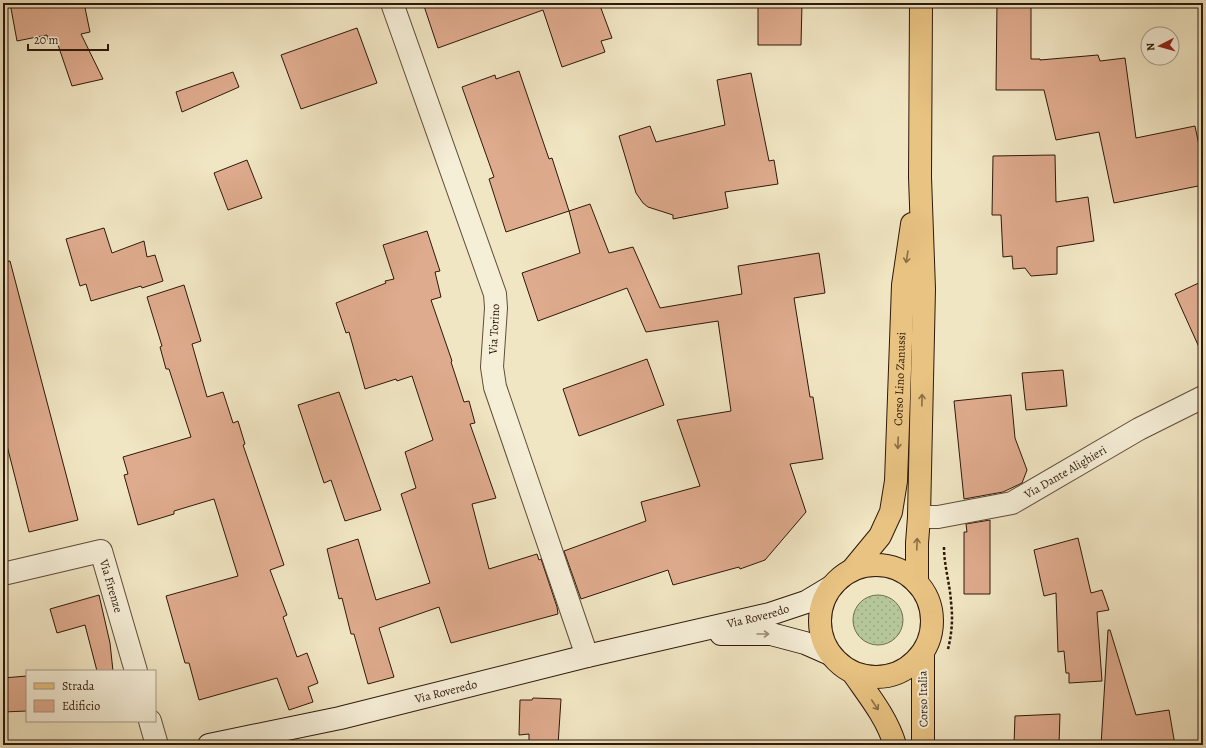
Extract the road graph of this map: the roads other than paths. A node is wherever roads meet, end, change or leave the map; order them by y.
1 (392, 3) edge
2 (921, 3) edge
3 (920, 177) junction
4 (1203, 397) edge
5 (919, 517) junction
6 (852, 570) junction
7 (3, 574) edge
8 (917, 583) junction
9 (831, 587) junction
10 (682, 634) junction
11 (922, 653) junction
12 (830, 654) junction
13 (587, 656) junction
14 (136, 670) edge
15 (853, 673) junction
16 (150, 722) edge
17 (157, 745) edge
18 (209, 745) edge
19 (895, 745) edge
20 (923, 745) edge

1 - 13 street, Via Torino
2 - 3 main road, Corso Lino Zanussi
5 -> 3 main road, Corso Lino Zanussi
3 -> 6 main road, Corso Lino Zanussi
4 - 5 street, Via Dante Alighieri
8 -> 5 main road, Corso Lino Zanussi
6 - 8 main road
6 - 9 main road
7 - 14 street, Via Firenze
8 - 11 main road
9 - 10 street, Via Roveredo
9 - 12 main road
10 -> 12 street, Via Roveredo
10 - 13 street, Via Roveredo
11 - 15 main road
11 - 20 main road, Corso Italia
12 - 15 main road
13 - 18 street, Via Roveredo
15 -> 19 main road
16 - 17 street

